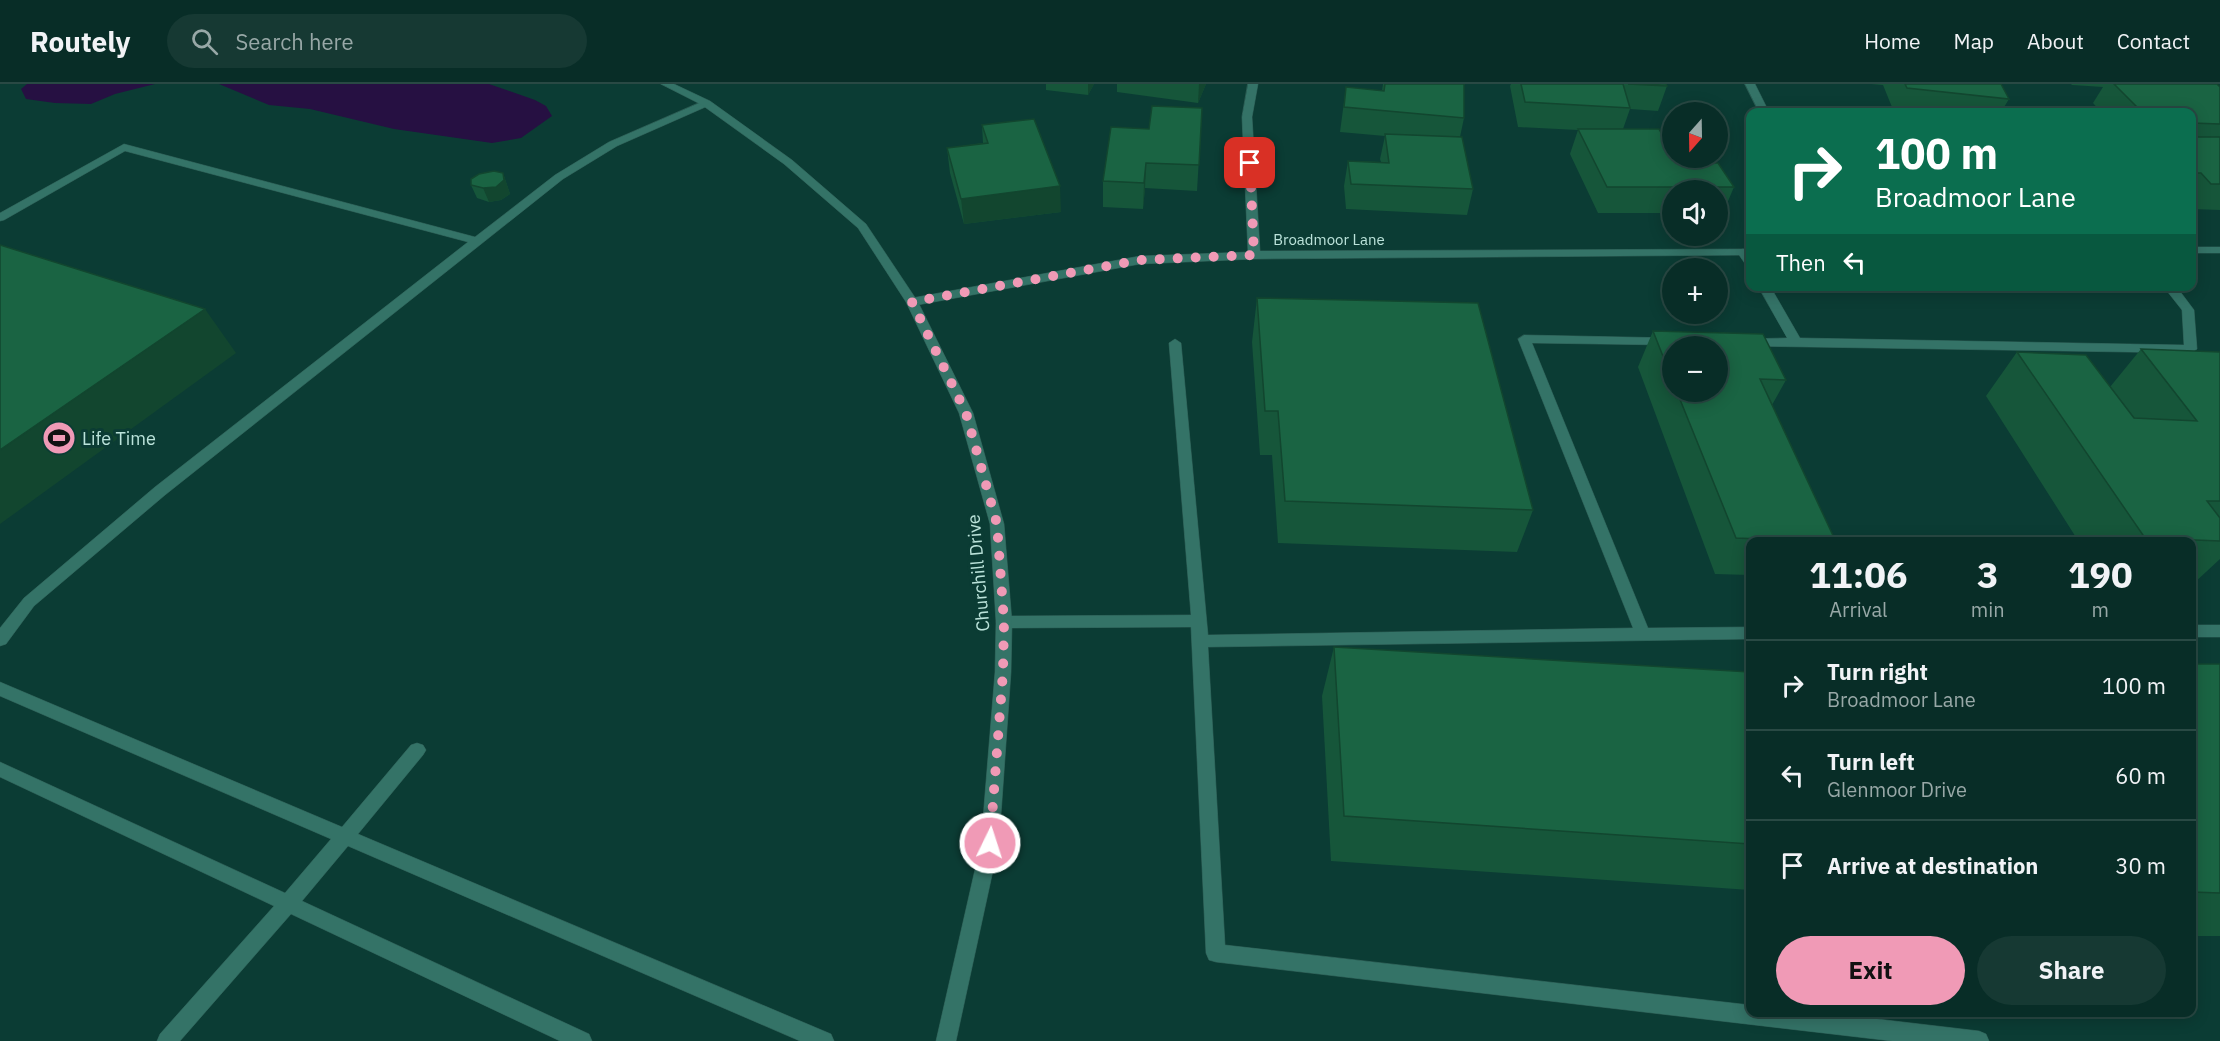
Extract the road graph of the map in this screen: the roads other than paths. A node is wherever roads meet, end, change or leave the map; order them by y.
1 (666, 84) edge
2 (1253, 84) edge
3 (1750, 84) edge
4 (706, 104) junction
5 (1762, 108) edge
6 (0, 205) edge
7 (16, 209) junction
8 (0, 218) edge
9 (476, 241) junction
10 (2196, 250) edge
11 (2220, 250) edge
12 (1746, 252) edge
13 (1254, 255) junction
14 (1767, 291) edge
15 (2173, 291) edge
16 (912, 302) junction
17 (1662, 341) edge
18 (1737, 342) edge
19 (1796, 342) junction
20 (1175, 343) dead end
21 (1199, 621) junction
22 (1004, 622) junction
23 (2196, 631) edge
24 (2220, 631) edge
25 (1746, 633) edge
26 (1643, 634) junction
27 (0, 640) edge
28 (1200, 641) junction
29 (0, 689) edge
30 (417, 750) dead end
31 (0, 769) edge
32 (345, 836) junction
33 (289, 903) junction
34 (1746, 1014) edge
35 (1771, 1017) edge
36 (167, 1041) edge
37 (582, 1041) edge
38 (824, 1041) edge
39 (946, 1041) edge
40 (1979, 1041) edge

1 - 4 street, Churchill Drive
2 - 13 street
3 - 5 street
4 - 9 street
4 - 16 street, Churchill Drive
6 - 7 street
7 - 8 street
7 - 9 street
9 - 27 street
10 - 11 street
12 - 13 street, Broadmoor Lane
13 - 16 street, Broadmoor Lane
14 - 19 street
15 - 19 street
16 - 22 street, Churchill Drive
17 - 26 street
18 - 19 street
20 - 21 street
21 - 22 street
21 - 28 street
22 - 39 street, Churchill Drive
23 - 24 street
25 - 26 street
26 - 28 street
28 - 34 street
29 - 32 street
30 - 32 street
31 - 33 street
32 - 33 street
32 - 38 street
33 - 36 street
33 - 37 street
35 - 40 street

